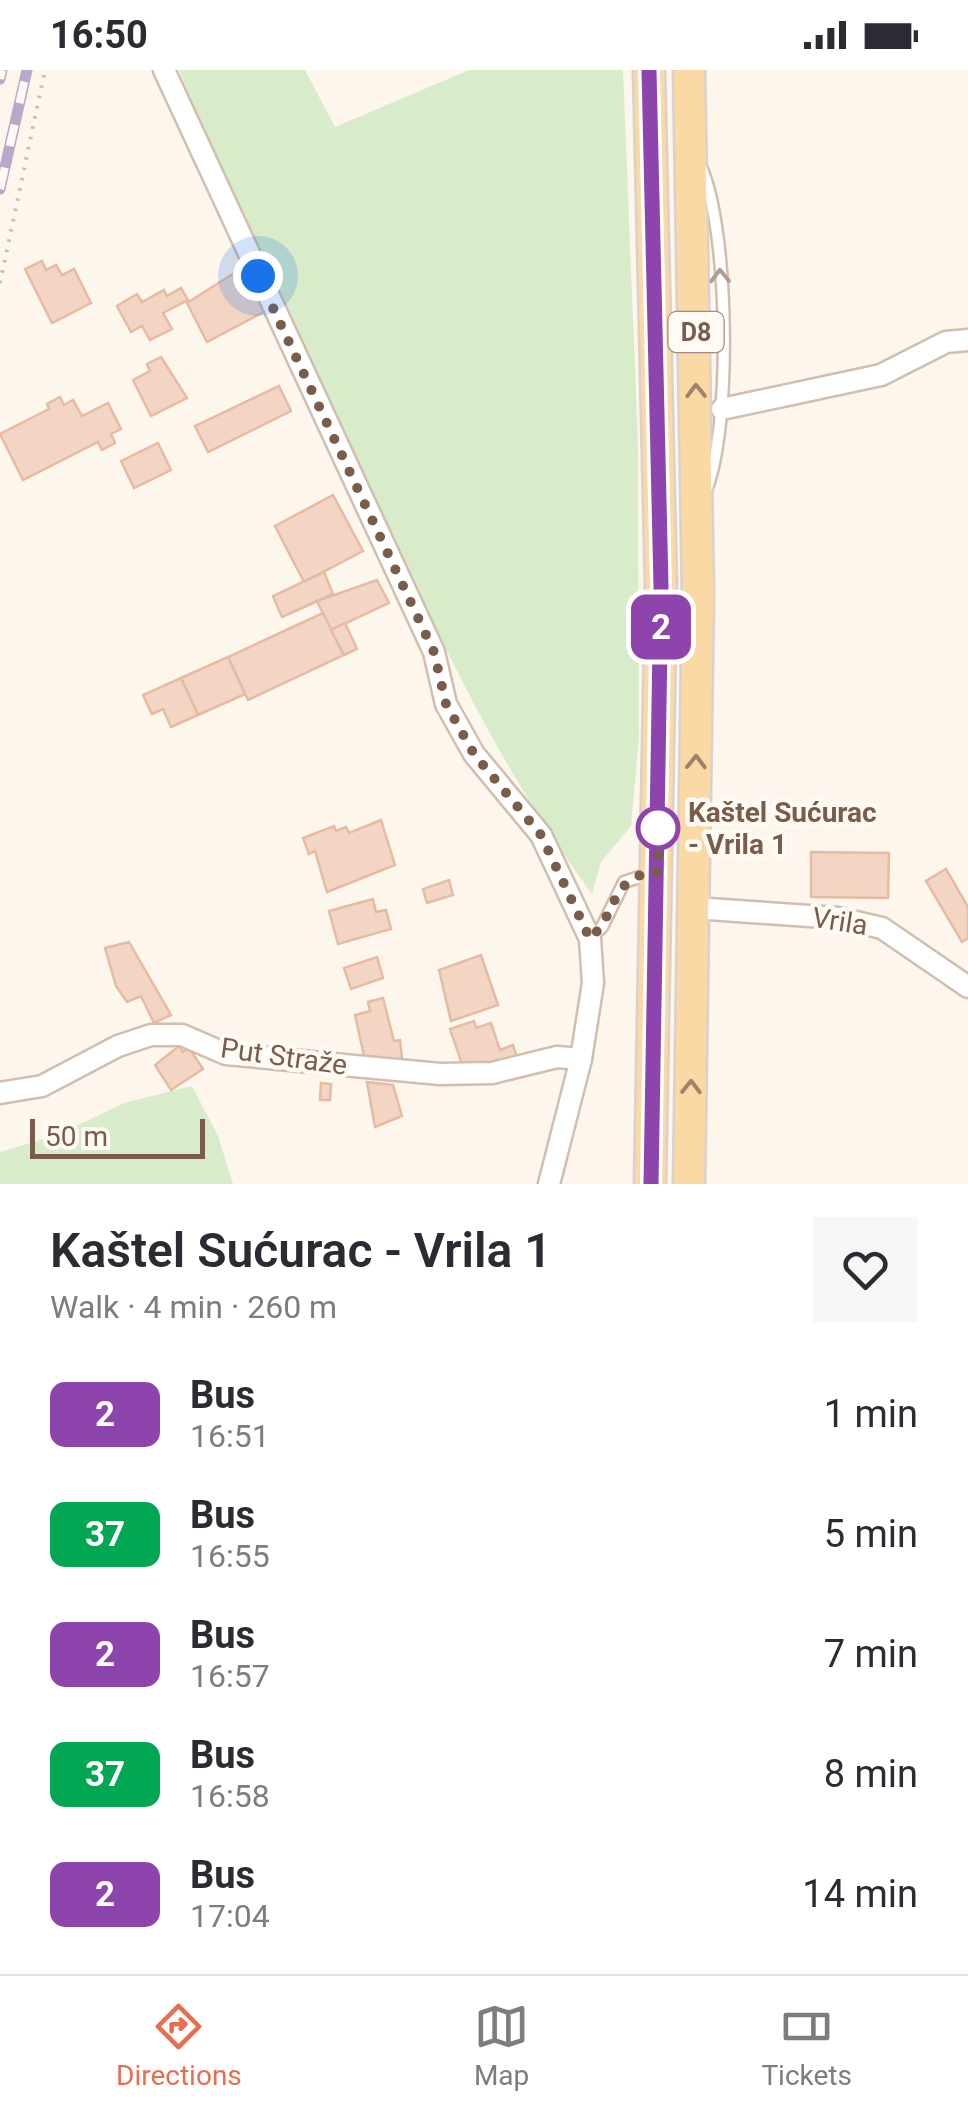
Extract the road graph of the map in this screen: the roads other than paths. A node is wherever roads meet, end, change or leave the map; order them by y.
1 (164, 70) edge
2 (649, 70) edge
3 (688, 70) edge
4 (692, 148) junction
5 (968, 340) edge
6 (722, 409) junction
7 (698, 509) junction
8 (658, 872) junction
9 (694, 908) junction
10 (590, 939) junction
11 (968, 987) edge
12 (581, 1059) junction
13 (0, 1093) edge
14 (549, 1184) edge
15 (650, 1184) edge
16 (689, 1184) edge

1 - 10 street
2 - 8 main road, D8
3 - 4 main road, D8
6 -> 4 lane
7 -> 4 main road, D8
5 - 6 street
6 - 7 lane
9 -> 7 main road, D8
8 - 10 lane
8 - 15 main road, D8
9 - 11 street, Vrila
16 -> 9 main road, D8
10 - 12 street
12 - 13 street, Put Straže
12 - 14 street

